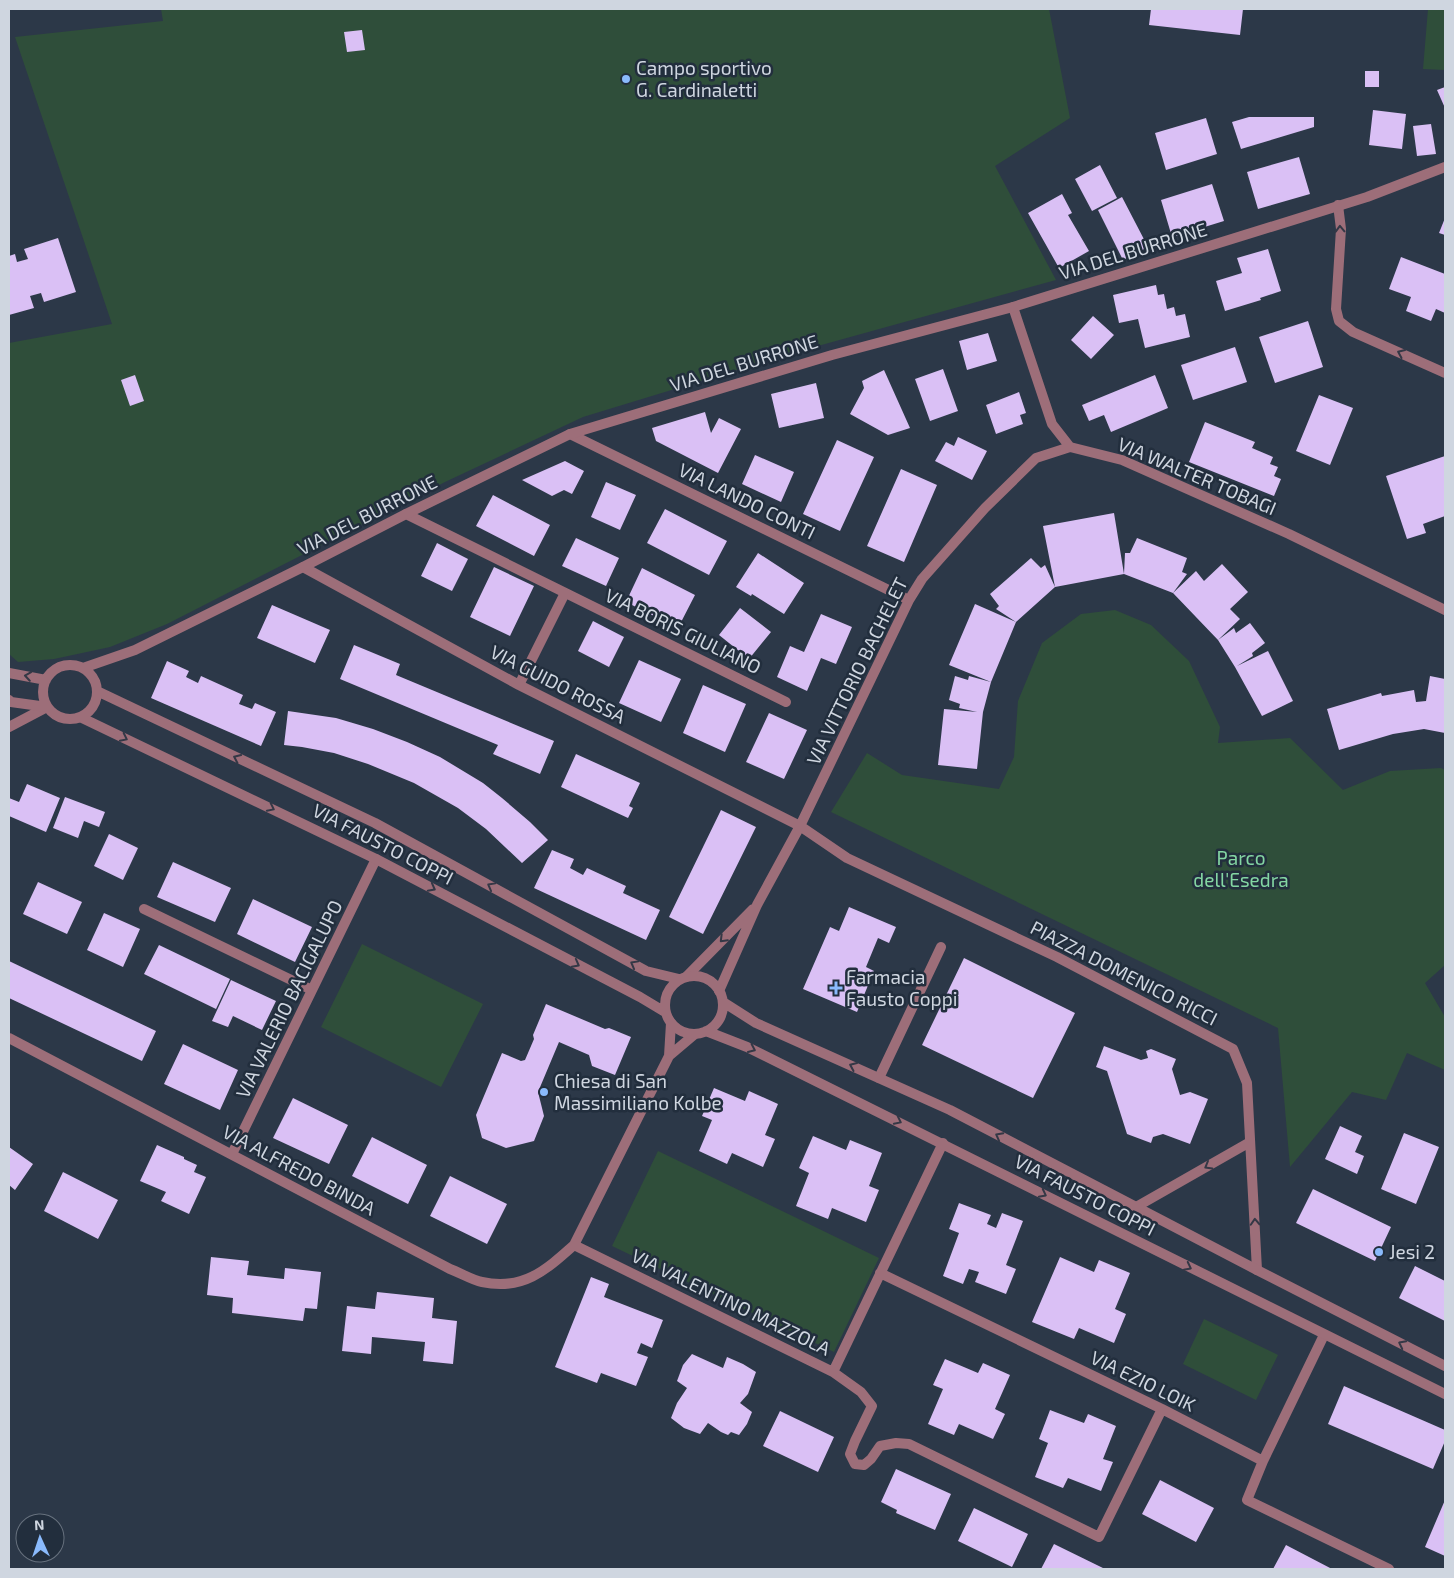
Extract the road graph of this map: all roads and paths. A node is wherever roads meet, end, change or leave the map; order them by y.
1 (1443, 170) edge
2 (1338, 205) junction
3 (1013, 307) junction
4 (1445, 373) edge
5 (570, 434) junction
6 (1070, 447) junction
7 (406, 514) junction
8 (303, 567) junction
9 (565, 592) junction
10 (909, 600) junction
11 (1445, 610) edge
12 (83, 668) junction
13 (9, 673) edge
14 (46, 680) junction
15 (519, 685) junction
16 (97, 691) junction
17 (9, 700) edge
18 (786, 702) dead end
19 (47, 707) junction
20 (80, 717) junction
21 (9, 727) edge
22 (800, 826) junction
23 (376, 859) junction
24 (757, 905) junction
25 (144, 909) dead end
26 (941, 947) dead end
27 (683, 978) junction
28 (312, 990) junction
29 (719, 991) junction
30 (723, 1002) junction
31 (665, 1012) junction
32 (670, 1023) junction
33 (706, 1031) junction
34 (695, 1034) junction
35 (9, 1038) edge
36 (669, 1056) junction
37 (879, 1078) junction
38 (1250, 1142) junction
39 (943, 1143) junction
40 (232, 1154) junction
41 (1136, 1207) junction
42 (574, 1245) junction
43 (1257, 1270) junction
44 (880, 1273) junction
45 (1324, 1335) junction
46 (1445, 1366) edge
47 (833, 1372) junction
48 (1445, 1394) edge
49 (1162, 1409) junction
50 (1263, 1461) junction
51 (1389, 1569) edge

1 - 2 street, VIA DEL BURRONE
2 - 3 street, VIA DEL BURRONE
4 -> 2 street
3 - 5 street, VIA DEL BURRONE
3 - 6 street
5 - 7 street, VIA DEL BURRONE
5 - 10 street, VIA LANDO CONTI
6 - 10 street, VIA VITTORIO BACHELET
6 - 11 street, VIA WALTER TOBAGI
7 - 8 street, VIA DEL BURRONE
7 - 9 street, VIA BORIS GIULIANO
8 - 12 street, VIA DEL BURRONE
8 - 15 street, VIA GUIDO ROSSA
9 - 15 street
9 - 18 street, VIA BORIS GIULIANO
10 - 22 street, VIA VITTORIO BACHELET
12 - 14 street
12 - 16 street
14 -> 13 street
14 - 19 street
15 - 22 street, VIA GUIDO ROSSA
16 - 20 street
27 -> 16 street, VIA FAUSTO COPPI
17 - 19 street
19 - 20 street
19 - 21 street
20 -> 23 street, VIA FAUSTO COPPI
22 - 24 street, VIA VITTORIO BACHELET
22 - 38 street, PIAZZA DOMENICO RICCI
23 - 28 street, VIA VALERIO BACIGALUPO
23 -> 31 street, VIA FAUSTO COPPI
24 -> 27 street, VIA VITTORIO BACHELET
24 - 29 street, VIA VITTORIO BACHELET
25 - 28 street
26 - 37 street
27 - 29 street, VIA FAUSTO COPPI
27 - 31 street
28 - 40 street, VIA VALERIO BACIGALUPO
29 - 30 street
30 - 33 street
37 -> 30 street, VIA FAUSTO COPPI
31 - 32 street
32 - 34 street
32 - 36 street
33 - 34 street
33 -> 39 street, VIA FAUSTO COPPI
34 - 36 street
35 - 40 street, VIA ALFREDO BINDA
36 - 42 street
41 -> 37 street, VIA FAUSTO COPPI
38 -> 41 street
43 -> 38 street, PIAZZA DOMENICO RICCI
39 - 44 street, VIA VALENTINO MAZZOLA
39 -> 45 street, VIA FAUSTO COPPI
40 - 42 street, VIA ALFREDO BINDA
41 - 43 street, VIA FAUSTO COPPI
42 - 47 street, VIA VALENTINO MAZZOLA
46 -> 43 street, VIA FAUSTO COPPI
44 - 47 street, VIA VALENTINO MAZZOLA
44 - 49 street, VIA EZIO LOIK
45 - 48 street, VIA FAUSTO COPPI
45 - 50 street
47 - 49 street
49 - 50 street, VIA EZIO LOIK
50 - 51 street

